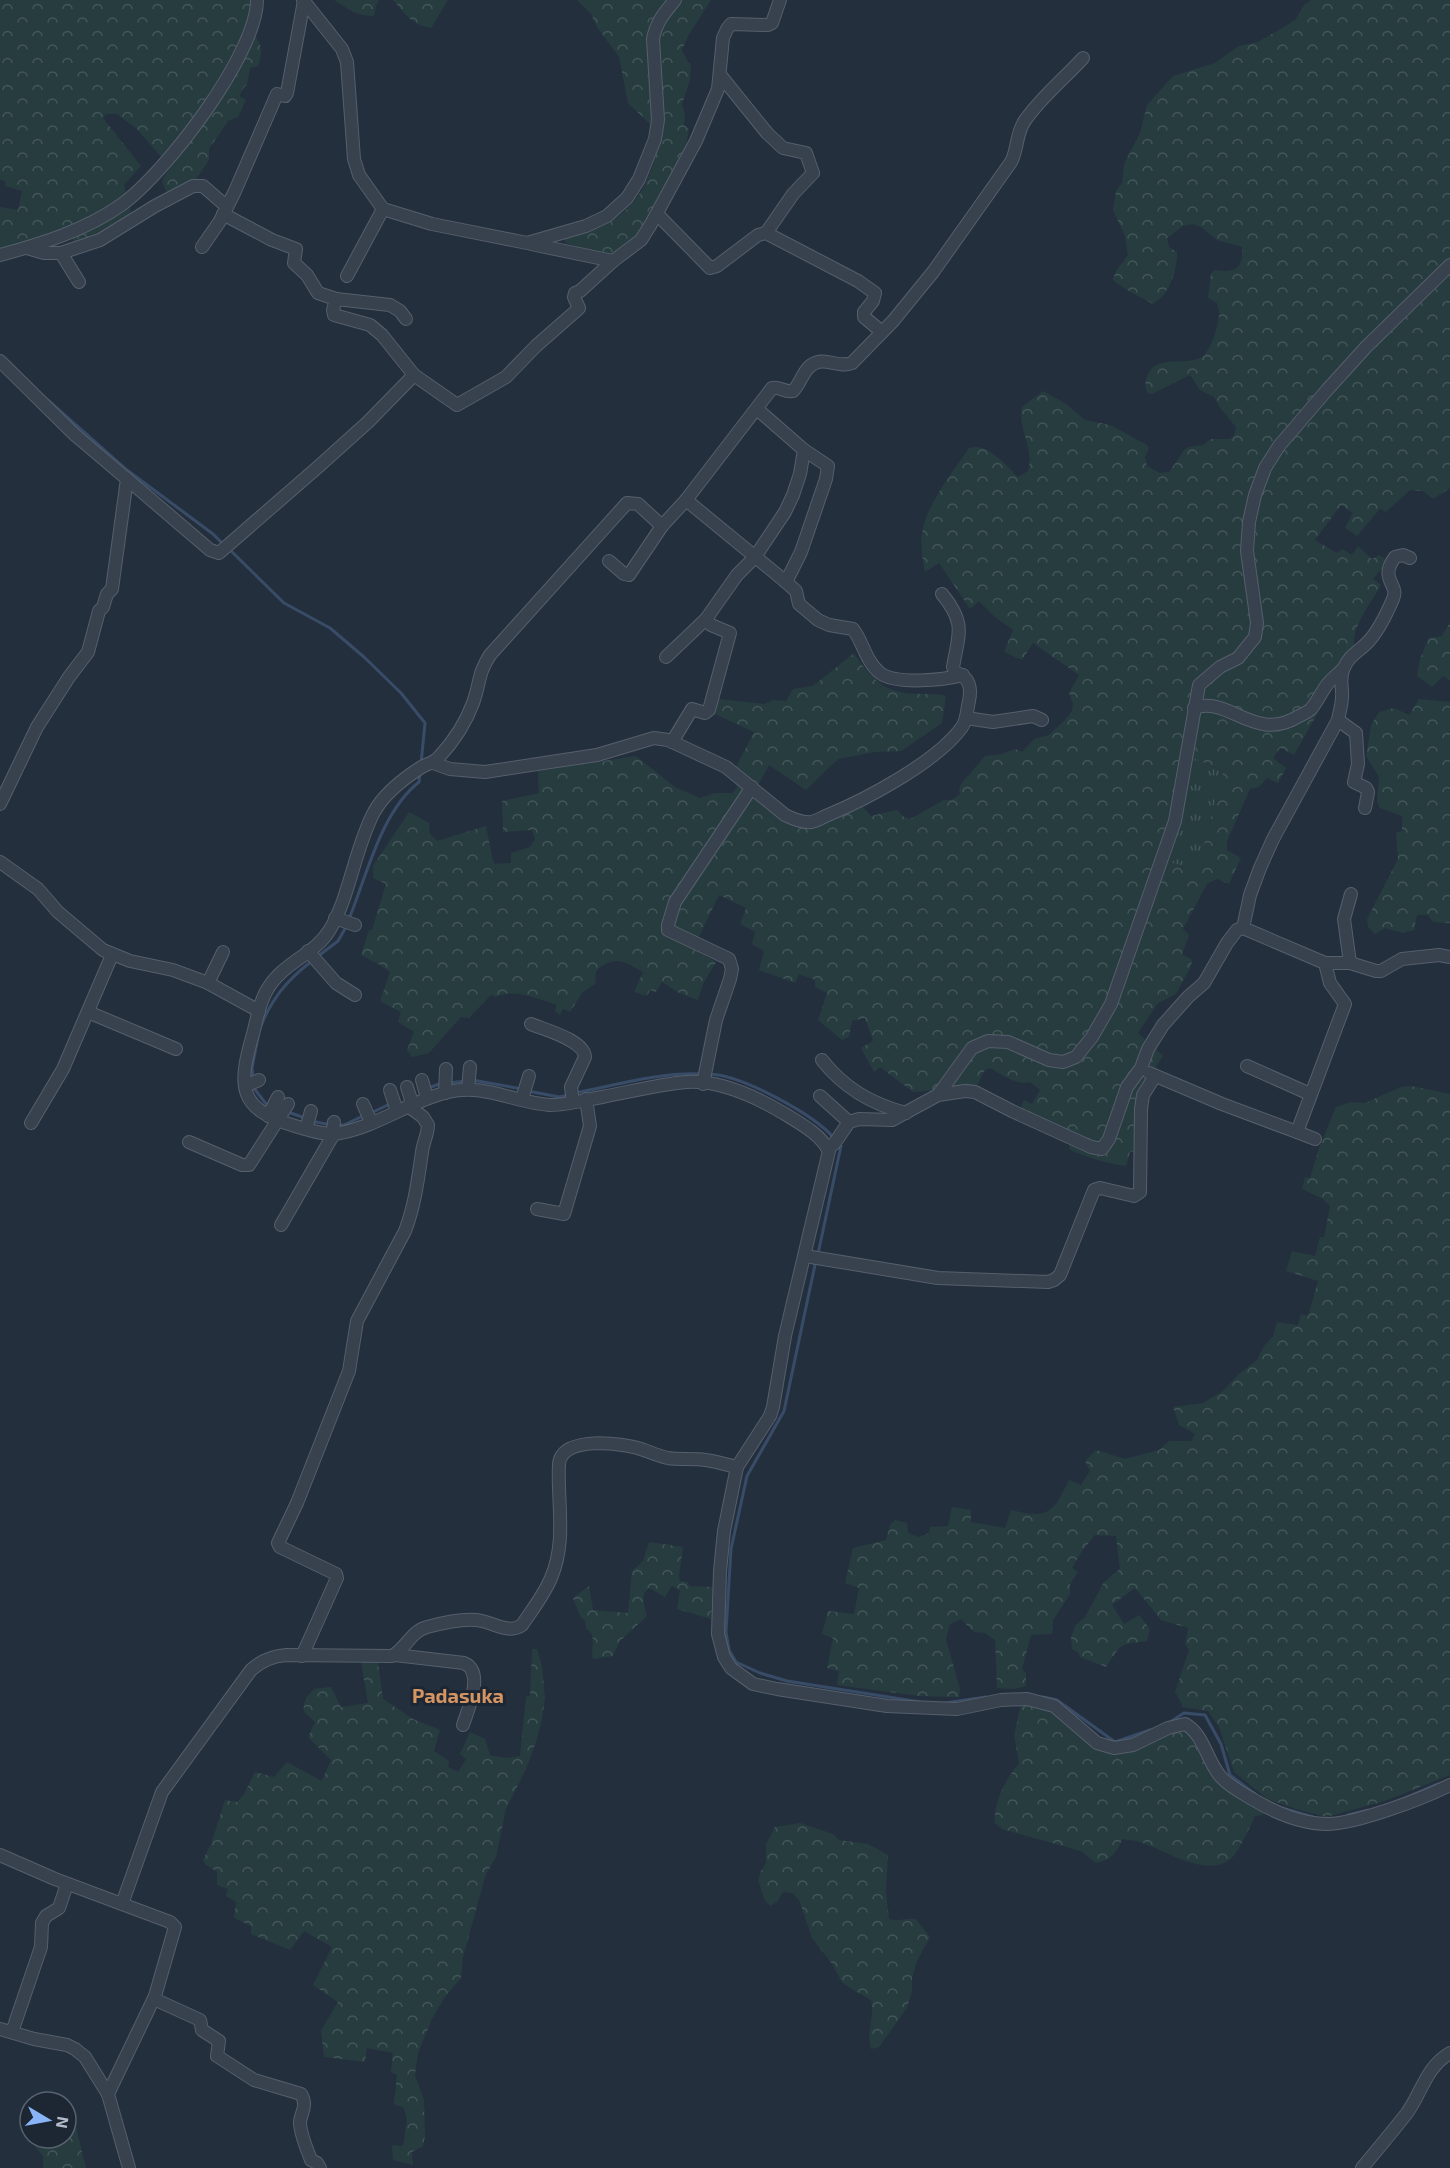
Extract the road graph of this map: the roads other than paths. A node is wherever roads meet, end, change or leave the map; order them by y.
1 (257, 0) edge
2 (675, 0) edge
3 (780, 0) edge
4 (304, 1) edge
5 (1083, 58) dead end
6 (721, 76) junction
7 (383, 209) junction
8 (224, 210) junction
9 (657, 214) junction
10 (766, 233) junction
11 (527, 243) junction
12 (202, 247) dead end
13 (27, 248) junction
14 (61, 253) junction
15 (0, 255) edge
16 (613, 261) junction
17 (1450, 265) edge
18 (347, 276) dead end
19 (79, 282) dead end
20 (336, 299) junction
21 (406, 319) dead end
22 (882, 332) junction
23 (0, 361) edge
24 (414, 375) junction
25 (757, 409) junction
26 (804, 450) junction
27 (127, 479) junction
28 (686, 500) junction
29 (662, 526) junction
30 (755, 557) junction
31 (1410, 558) dead end
32 (609, 561) dead end
33 (786, 582) junction
34 (942, 594) dead end
35 (706, 619) junction
36 (666, 657) dead end
37 (1344, 669) junction
38 (963, 675) junction
39 (1194, 708) junction
40 (966, 718) junction
41 (1042, 720) dead end
42 (1338, 720) junction
43 (672, 742) junction
44 (429, 764) junction
45 (752, 787) junction
46 (0, 804) edge
47 (1365, 808) dead end
48 (0, 862) edge
49 (1351, 894) dead end
50 (1243, 928) junction
51 (223, 952) dead end
52 (112, 955) junction
53 (312, 957) junction
54 (1450, 957) edge
55 (1325, 963) junction
56 (1350, 963) junction
57 (208, 983) junction
58 (355, 994) dead end
59 (259, 1011) junction
60 (88, 1012) junction
61 (531, 1024) dead end
62 (176, 1049) dead end
63 (822, 1060) dead end
64 (1247, 1066) dead end
65 (1140, 1068) junction
66 (705, 1075) junction
67 (1155, 1076) junction
68 (1310, 1094) junction
69 (938, 1095) junction
70 (576, 1096) junction
71 (820, 1096) dead end
72 (403, 1098) junction
73 (278, 1108) junction
74 (906, 1113) junction
75 (849, 1122) junction
76 (31, 1123) dead end
77 (334, 1128) junction
78 (1297, 1132) junction
79 (1315, 1139) dead end
80 (189, 1142) dead end
81 (830, 1146) junction
82 (537, 1209) dead end
83 (281, 1225) dead end
84 (806, 1256) junction
85 (736, 1467) junction
86 (395, 1655) junction
87 (302, 1656) junction
88 (463, 1725) dead end
89 (1450, 1785) edge
90 (0, 1855) edge
91 (67, 1884) junction
92 (122, 1904) junction
93 (154, 1999) junction
94 (6, 2031) edge
95 (1450, 2053) edge
96 (108, 2094) junction
97 (129, 2168) edge
98 (320, 2168) edge
99 (1362, 2168) edge

1 - 13 street
2 - 11 street
3 - 6 street
4 - 7 street
4 - 8 street
5 - 22 street
6 - 9 street
6 - 10 street
7 - 11 street
7 - 18 street
8 - 12 street
8 - 14 street
8 - 20 street
9 - 10 street
9 - 16 street
10 - 22 street
11 - 16 street
13 - 14 street
13 - 15 street
14 - 19 street
16 - 24 street
17 - 39 street
20 - 21 street
20 - 24 street
22 - 25 street
23 - 27 street
24 - 27 street
25 - 26 street
25 - 28 street
26 - 30 street
26 - 33 street
27 - 46 street
28 - 29 street
28 - 30 street
29 - 32 street
29 - 44 street
30 - 33 street
30 - 35 street
31 - 37 street
33 - 38 street
34 - 38 street
35 - 36 street
35 - 43 street
37 - 39 street
37 - 42 street
38 - 40 street
39 - 69 street
40 - 41 street
40 - 45 street
42 - 47 street
42 - 50 street
43 - 44 street
43 - 45 street
44 - 53 street
45 - 66 street
48 - 52 street
49 - 56 street
50 - 55 street
50 - 65 street
51 - 57 street
52 - 57 street
52 - 60 street
53 - 58 street
53 - 59 street
54 - 56 street
55 - 56 street
55 - 68 street
57 - 59 street
59 - 73 street
60 - 62 street
60 - 76 street
61 - 70 street
63 - 74 street
64 - 68 street
65 - 67 street
65 - 69 street
66 - 70 street
66 - 81 street
67 - 78 street
67 - 84 street
68 - 78 street
69 - 74 street
70 - 72 street
70 - 82 street
71 - 75 street
72 - 77 street
72 - 87 street
73 - 77 street
73 - 80 street
74 - 75 street
75 - 81 street
77 - 83 street
78 - 79 street
81 - 84 street
84 - 85 street
85 - 86 street
85 - 89 street
86 - 87 street
86 - 88 street
87 - 92 street
90 - 91 street
91 - 92 street
91 - 94 street
92 - 93 street
93 - 96 street
93 - 98 street
94 - 96 street
95 - 99 street
96 - 97 street

